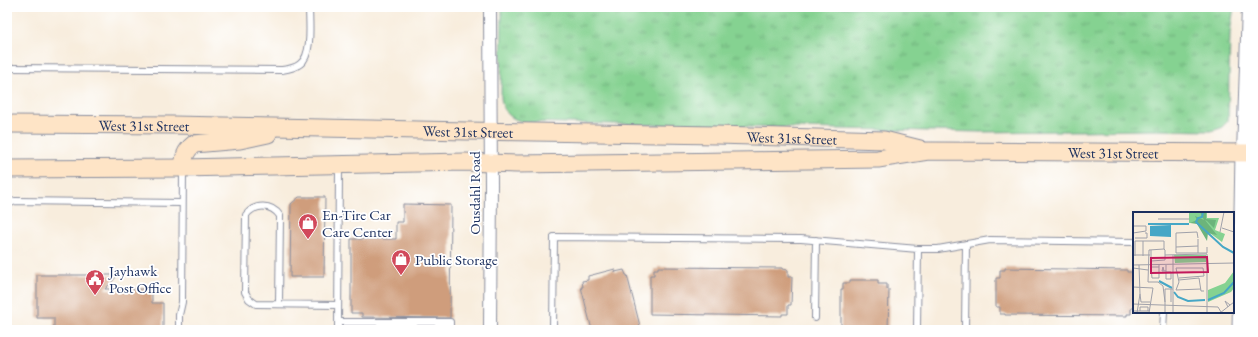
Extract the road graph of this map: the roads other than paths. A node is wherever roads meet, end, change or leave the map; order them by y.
1 (309, 7) edge
2 (490, 7) edge
3 (1248, 7) edge
4 (7, 68) edge
5 (7, 124) edge
6 (296, 128) junction
7 (490, 132) junction
8 (928, 150) junction
9 (1247, 153) edge
10 (490, 163) junction
11 (339, 164) junction
12 (7, 168) edge
13 (183, 168) junction
14 (182, 203) junction
15 (7, 205) edge
16 (816, 240) junction
17 (1133, 242) edge
18 (966, 244) junction
19 (918, 249) junction
20 (279, 304) junction
21 (338, 305) junction
22 (1164, 313) edge
23 (815, 318) dead end
24 (338, 322) junction
25 (178, 330) edge
26 (338, 330) edge
27 (450, 330) edge
28 (490, 330) edge
29 (553, 330) edge
30 (917, 330) edge
31 (965, 330) edge
32 (1164, 330) edge
33 (1240, 330) edge

1 - 4 lane
2 - 7 street, Ousdahl Road
3 - 9 street
5 - 6 main road, West 31st Street
6 - 7 main road, West 31st Street
6 - 13 main road
7 - 8 main road, West 31st Street
7 - 10 street, Ousdahl Road
8 - 9 main road, West 31st Street
8 - 10 main road, West 31st Street
9 - 33 street
10 - 11 main road, West 31st Street
10 - 28 street, Ousdahl Road
11 - 13 main road, West 31st Street
11 - 21 lane
12 - 13 main road, West 31st Street
13 - 14 lane
14 - 15 lane
14 - 25 lane
16 - 19 lane
16 - 23 lane
16 - 29 lane
17 - 18 lane
18 - 19 lane
18 - 31 lane
19 - 30 lane
20 - 20 lane
20 - 21 lane
21 - 24 lane
22 - 32 lane
24 - 26 lane
24 - 27 lane

